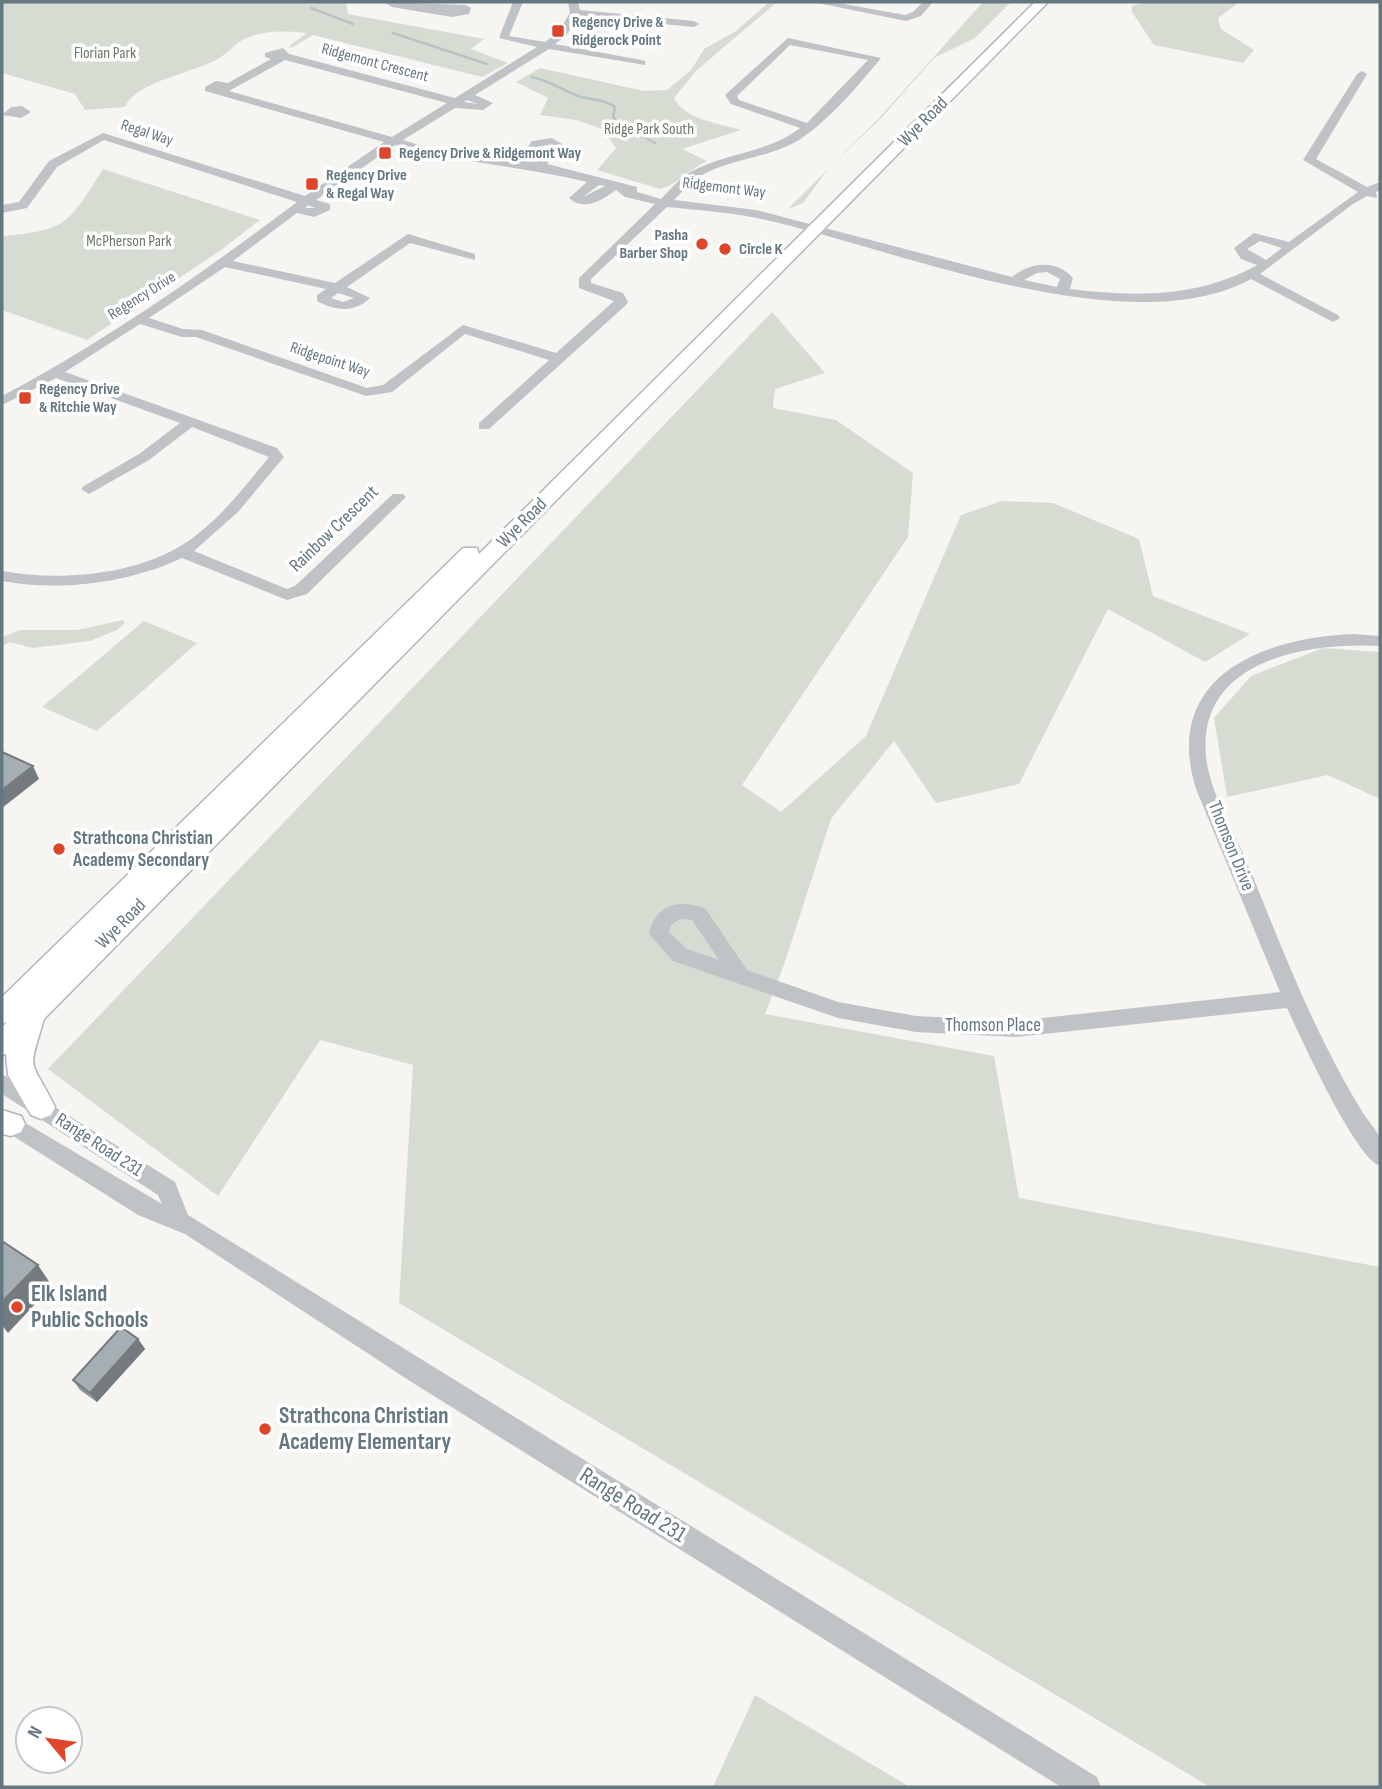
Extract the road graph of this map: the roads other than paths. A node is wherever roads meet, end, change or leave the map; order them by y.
1 (389, 2) edge
2 (518, 2) edge
3 (824, 2) edge
4 (928, 2) edge
5 (1025, 2) edge
6 (1042, 2) edge
7 (412, 7) dead end
8 (574, 7) edge
9 (694, 24) dead end
10 (545, 47) junction
11 (641, 63) dead end
12 (1362, 74) dead end
13 (459, 100) junction
14 (808, 127) junction
15 (393, 141) junction
16 (521, 164) junction
17 (540, 166) junction
18 (596, 181) junction
19 (1380, 186) edge
20 (617, 188) junction
21 (1366, 191) junction
22 (1380, 198) edge
23 (305, 200) junction
24 (666, 200) junction
25 (2, 209) edge
26 (294, 209) junction
27 (810, 225) junction
28 (1290, 246) junction
29 (470, 257) dead end
30 (228, 259) junction
31 (1267, 265) junction
32 (1250, 274) junction
33 (1015, 281) junction
34 (1062, 292) junction
35 (150, 312) junction
36 (1333, 318) dead end
37 (137, 320) junction
38 (197, 333) junction
39 (558, 358) junction
40 (55, 373) junction
41 (2, 401) edge
42 (190, 422) junction
43 (484, 425) dead end
44 (89, 489) dead end
45 (397, 498) dead end
46 (182, 552) junction
47 (2, 576) edge
48 (1380, 641) edge
49 (46, 969) junction
50 (740, 976) dead end
51 (2, 998) edge
52 (1293, 999) junction
53 (38, 1008) junction
54 (2, 1013) edge
55 (2, 1044) edge
56 (2, 1083) edge
57 (41, 1107) junction
58 (5, 1121) edge
59 (1380, 1157) edge
60 (179, 1220) junction
61 (1087, 1787) edge

1 - 7 street
2 - 10 street
3 - 4 street
5 - 27 main road, Wye Road
6 - 27 main road, Wye Road
8 - 9 street
8 - 10 street, Regency Drive
10 - 11 street
10 - 13 street, Regency Drive
12 - 21 street
13 - 15 street, Regency Drive
13 - 15 street, Ridgemont Crescent
14 - 14 street
14 - 24 street
15 - 16 street, Ridgemont Way
15 - 23 street, Regency Drive
16 - 17 street, Ridgemont Way
16 - 17 street
17 - 18 street, Ridgemont Way
18 - 20 street, Ridgemont Way
18 - 20 street
19 - 21 street, Ridgemont Way
20 - 24 street, Ridgemont Way
21 - 22 street
21 - 28 street, Ridgemont Way
23 - 25 street, Regal Way
23 - 26 street, Regency Drive
23 - 26 street
24 - 27 street, Ridgemont Way
24 - 39 street
26 - 30 street, Regency Drive
27 - 33 street, Ridgemont Way
27 - 49 main road, Wye Road
27 - 53 main road, Wye Road
28 - 31 street, Ridgemont Way
28 - 31 street
29 - 30 street
30 - 35 street, Regency Drive
31 - 32 street, Ridgemont Way
32 - 34 street, Ridgemont Way
32 - 36 street
33 - 34 street, Ridgemont Way
33 - 34 street
35 - 37 street, Regency Drive
35 - 38 street, Ridgepoint Way
37 - 38 street, Ridgepoint Way
37 - 40 street, Regency Drive
38 - 39 street, Ridgepoint Way
39 - 43 street
40 - 41 street, Regency Drive
40 - 42 street
42 - 44 street
42 - 46 street
45 - 46 street, Rainbow Crescent
46 - 47 street
48 - 52 street, Thomson Drive
49 - 51 main road
49 - 54 main road, Wye Road
50 - 52 street, Thomson Place
52 - 59 street, Thomson Drive
53 - 55 main road, Wye Road
53 - 57 main road
56 - 57 street, Range Road 231
57 - 60 street, Range Road 231
58 - 60 street, Range Road 231
60 - 61 street, Range Road 231

